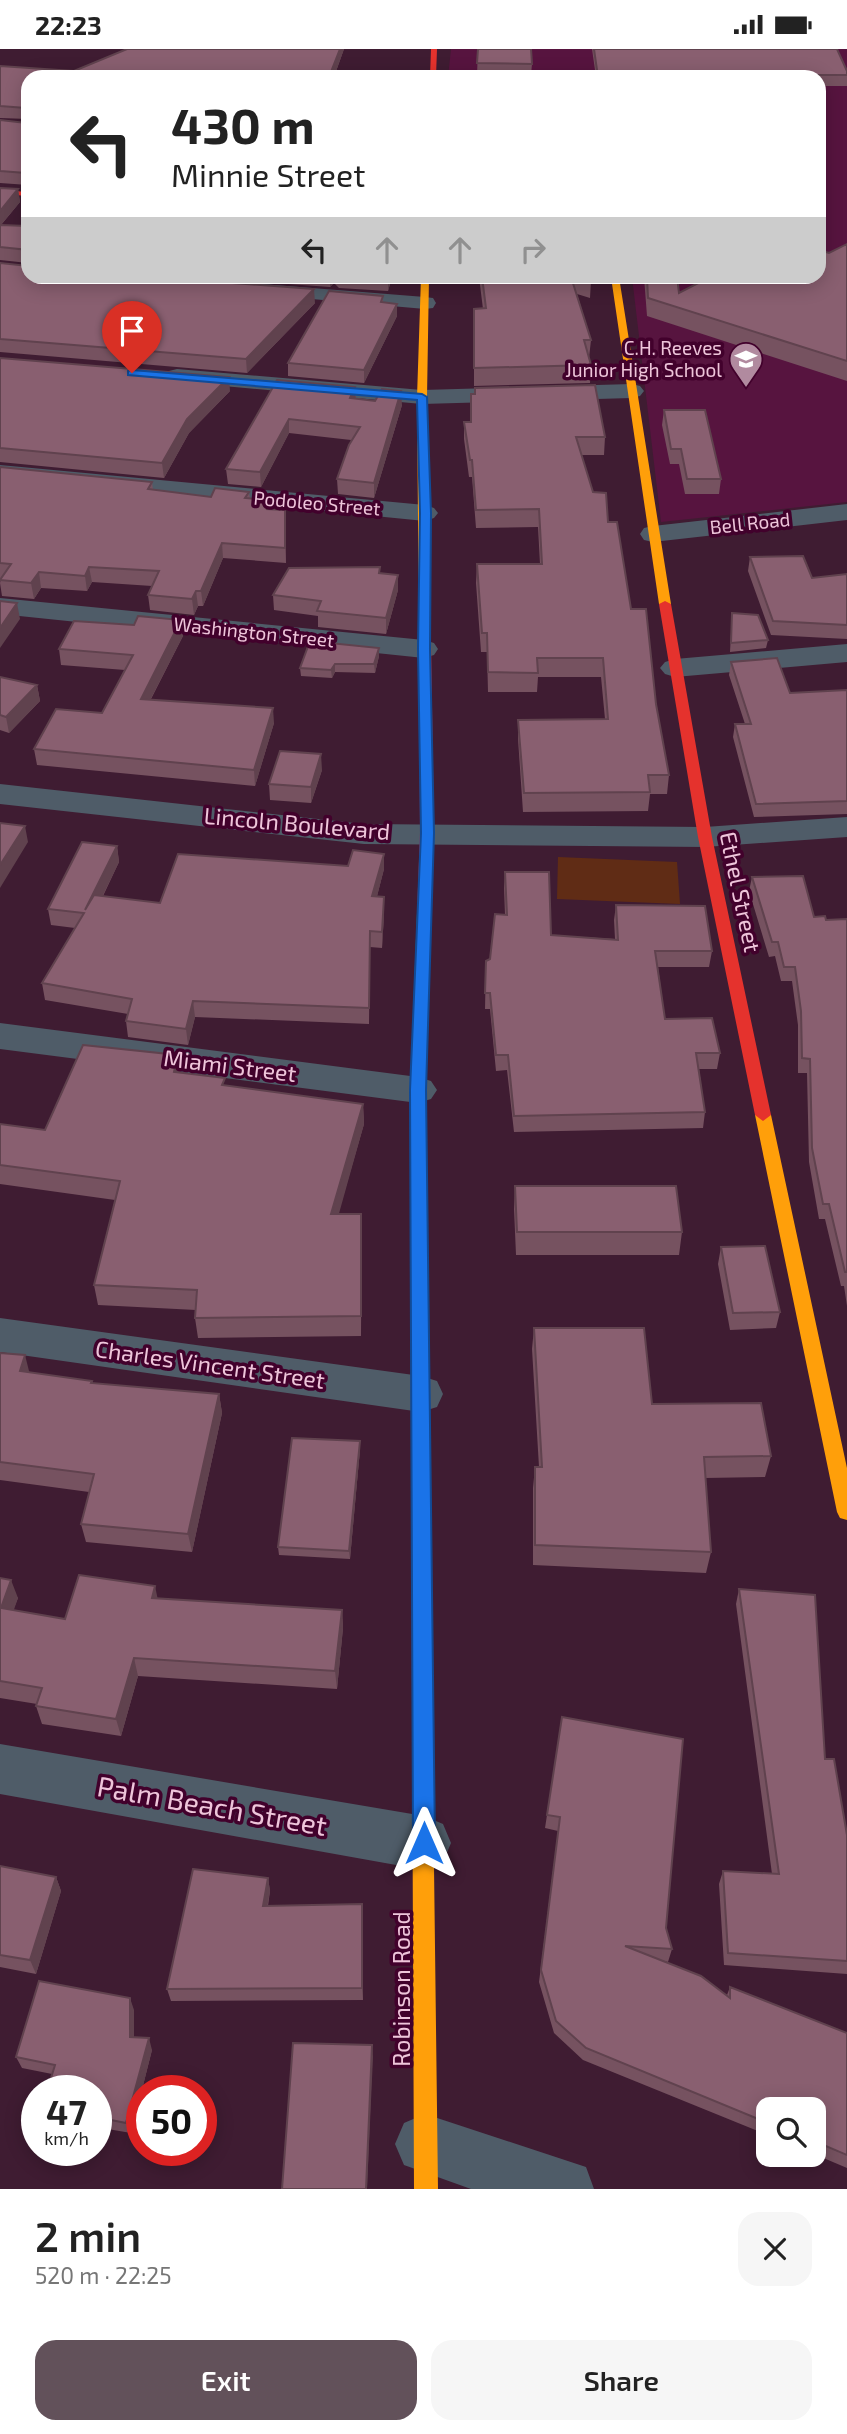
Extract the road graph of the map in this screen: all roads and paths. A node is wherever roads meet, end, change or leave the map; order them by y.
1 (434, 49) edge
2 (433, 70) edge
3 (0, 192) edge
4 (21, 194) edge
5 (425, 284) edge
6 (616, 284) edge
7 (235, 288) edge
8 (425, 303) junction
9 (150, 374) edge
10 (632, 391) junction
11 (422, 397) junction
12 (0, 472) edge
13 (847, 512) edge
14 (425, 513) junction
15 (653, 534) junction
16 (0, 606) edge
17 (424, 649) junction
18 (847, 653) edge
19 (675, 668) junction
20 (0, 794) edge
21 (847, 827) edge
22 (427, 833) junction
23 (705, 837) junction
24 (0, 1036) edge
25 (418, 1090) junction
26 (0, 1335) edge
27 (421, 1394) junction
28 (837, 1411) edge
29 (847, 1512) edge
30 (0, 1769) edge
31 (424, 1843) junction
32 (426, 2166) edge
33 (564, 2189) edge

1 - 2 main road
3 - 4 main road
5 - 8 main road, Robinson Road
6 - 10 main road, Ethel Street
7 - 8 street
8 - 11 main road, Robinson Road
9 - 11 street
10 - 11 street
10 - 15 main road, Ethel Street
11 - 14 main road, Robinson Road
12 - 14 street, Podoleo Street
13 - 15 street, Bell Road
14 - 17 main road, Robinson Road
15 - 19 main road, Ethel Street
16 - 17 street, Washington Street
17 - 22 main road, Robinson Road
18 - 19 street
19 - 23 main road, Ethel Street
20 - 22 street, Lincoln Boulevard
21 - 23 street, Lincoln Boulevard
22 - 23 street, Lincoln Boulevard
22 - 25 main road, Robinson Road
23 - 28 main road, Ethel Street
24 - 25 street, Miami Street
25 - 27 main road, Robinson Road
26 - 27 street, Charles Vincent Street
27 - 31 main road, Robinson Road
28 - 29 main road, Ethel Street
30 - 31 street, Palm Beach Street
31 - 32 main road, Robinson Road
32 - 33 street

